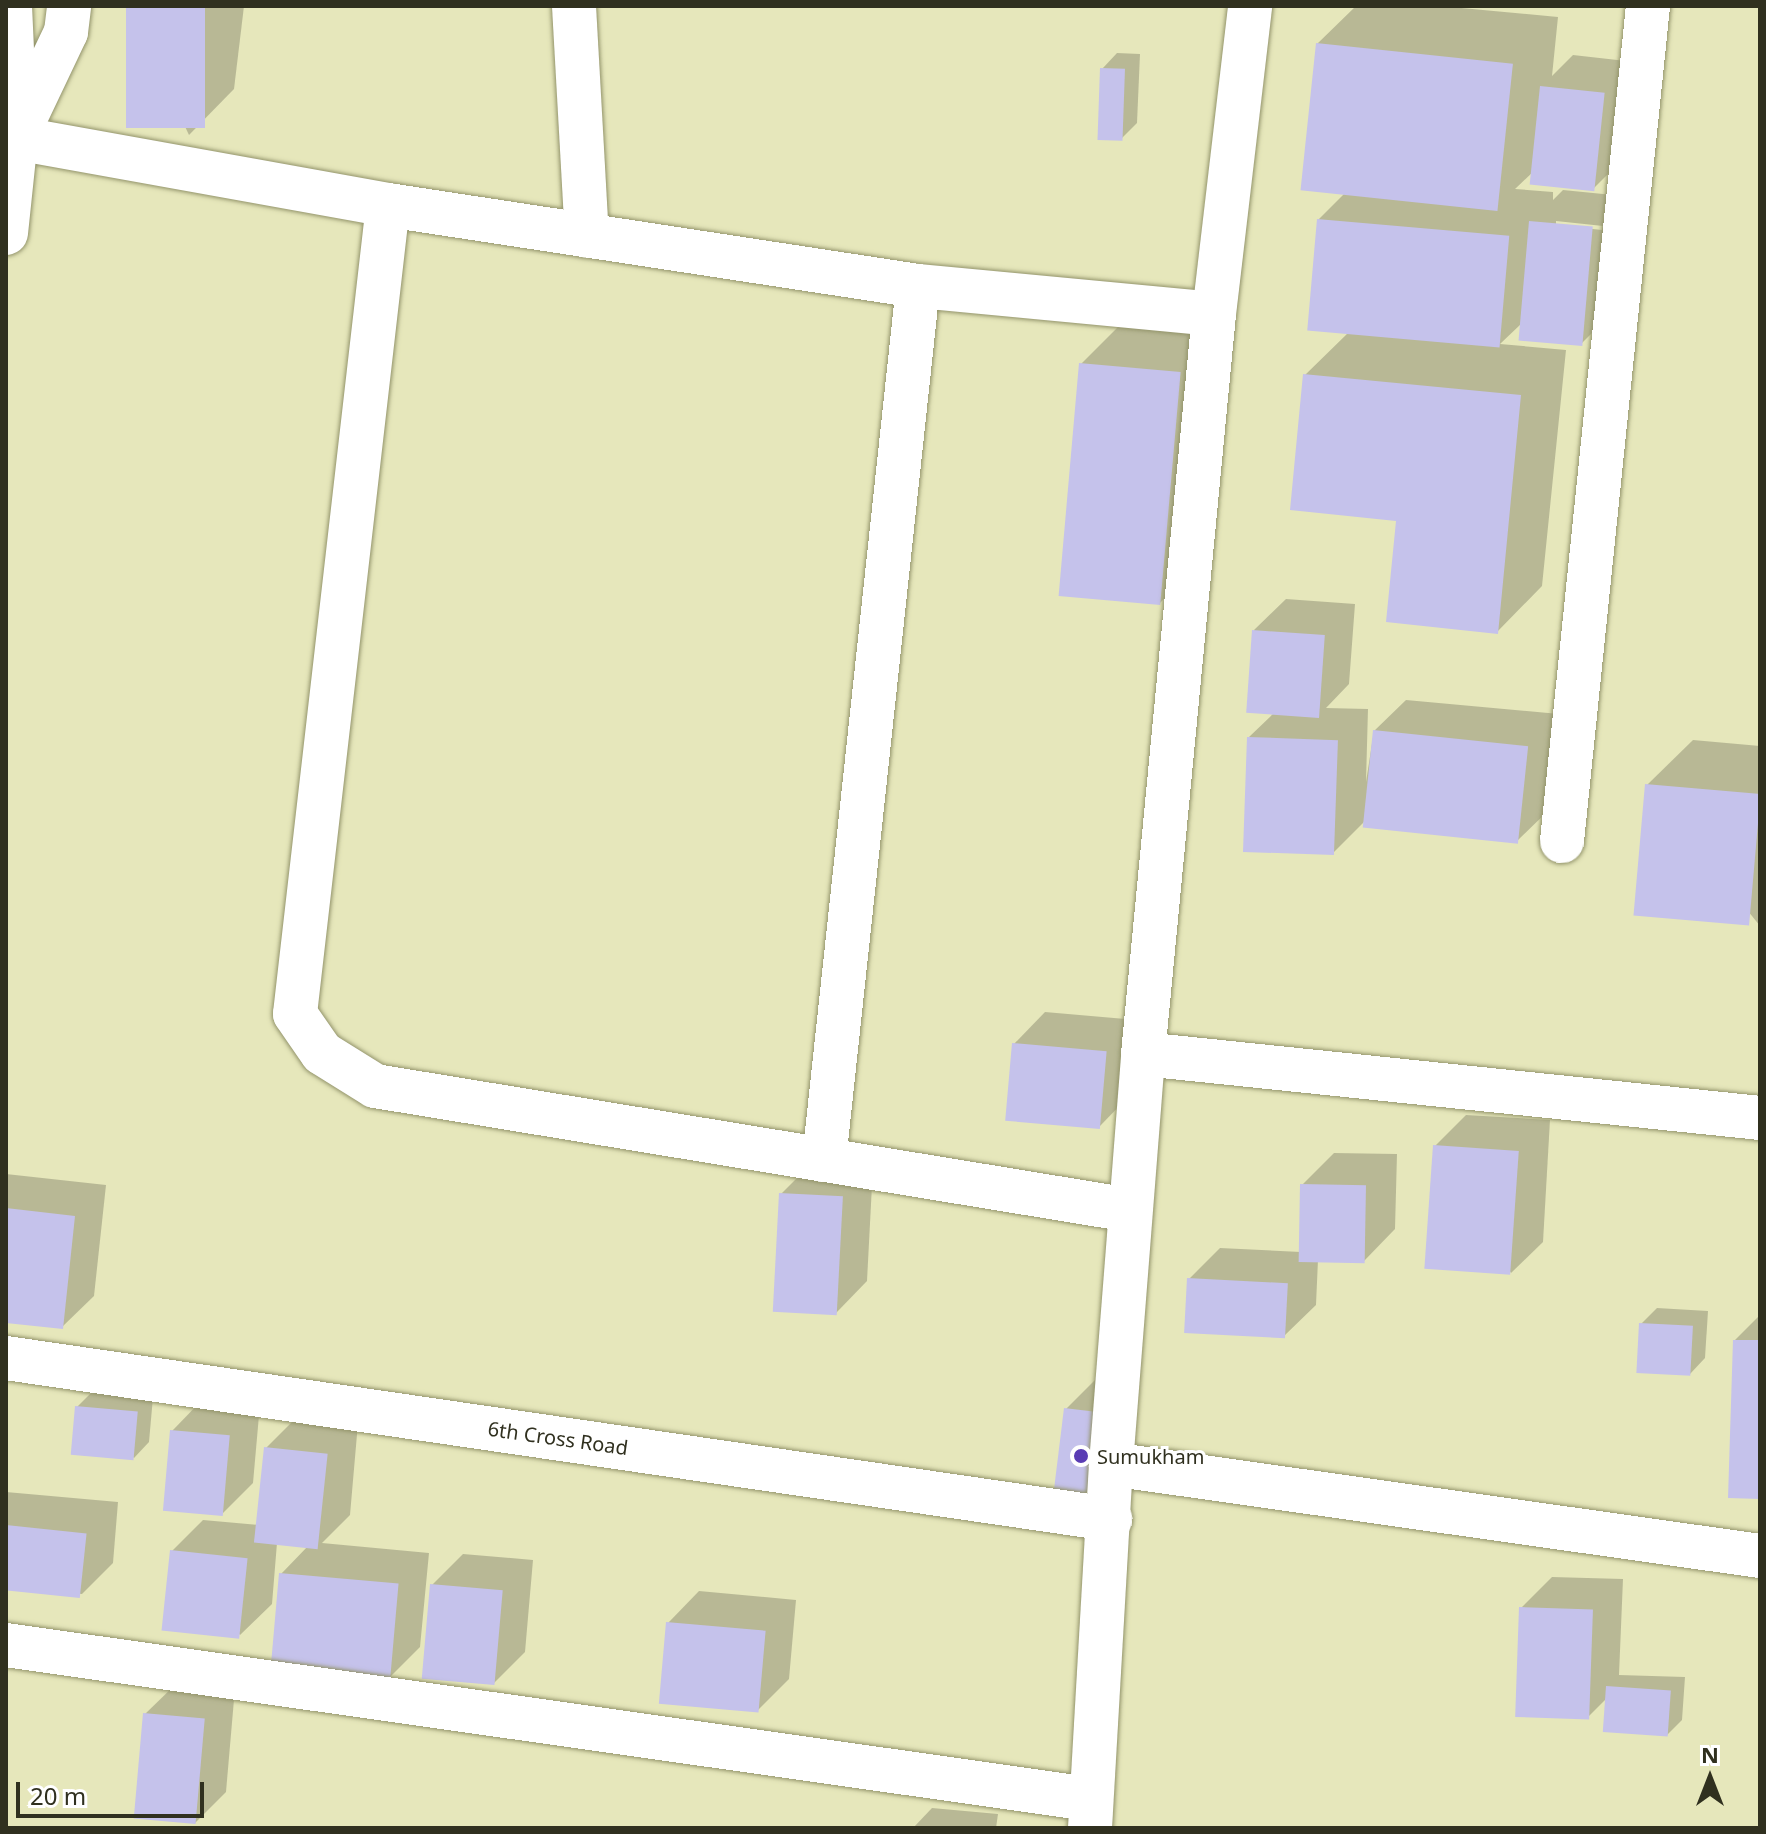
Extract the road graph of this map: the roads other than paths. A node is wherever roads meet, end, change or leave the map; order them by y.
1 (10, 6) edge
2 (69, 6) edge
3 (574, 6) edge
4 (1250, 6) edge
5 (1648, 6) edge
6 (12, 158) edge
7 (388, 205) junction
8 (6, 233) edge
9 (587, 236) junction
10 (918, 286) junction
11 (1214, 314) junction
12 (1562, 841) dead end
13 (1143, 1054) junction
14 (1760, 1118) edge
15 (824, 1160) junction
16 (1130, 1210) junction
17 (6, 1358) edge
18 (1111, 1464) junction
19 (1110, 1519) junction
20 (1760, 1556) edge
21 (6, 1645) edge
22 (1090, 1814) edge

1 - 6 street
2 - 6 street
3 - 9 street
4 - 11 street
5 - 12 street
6 - 7 street
6 - 8 street
7 - 9 street
7 - 15 street
9 - 10 street
10 - 11 street
10 - 15 street
11 - 13 street
13 - 14 street
13 - 16 street
15 - 16 street
16 - 18 street
17 - 19 street, 6th Cross Road
18 - 19 street
18 - 20 street
19 - 22 street
21 - 22 street

